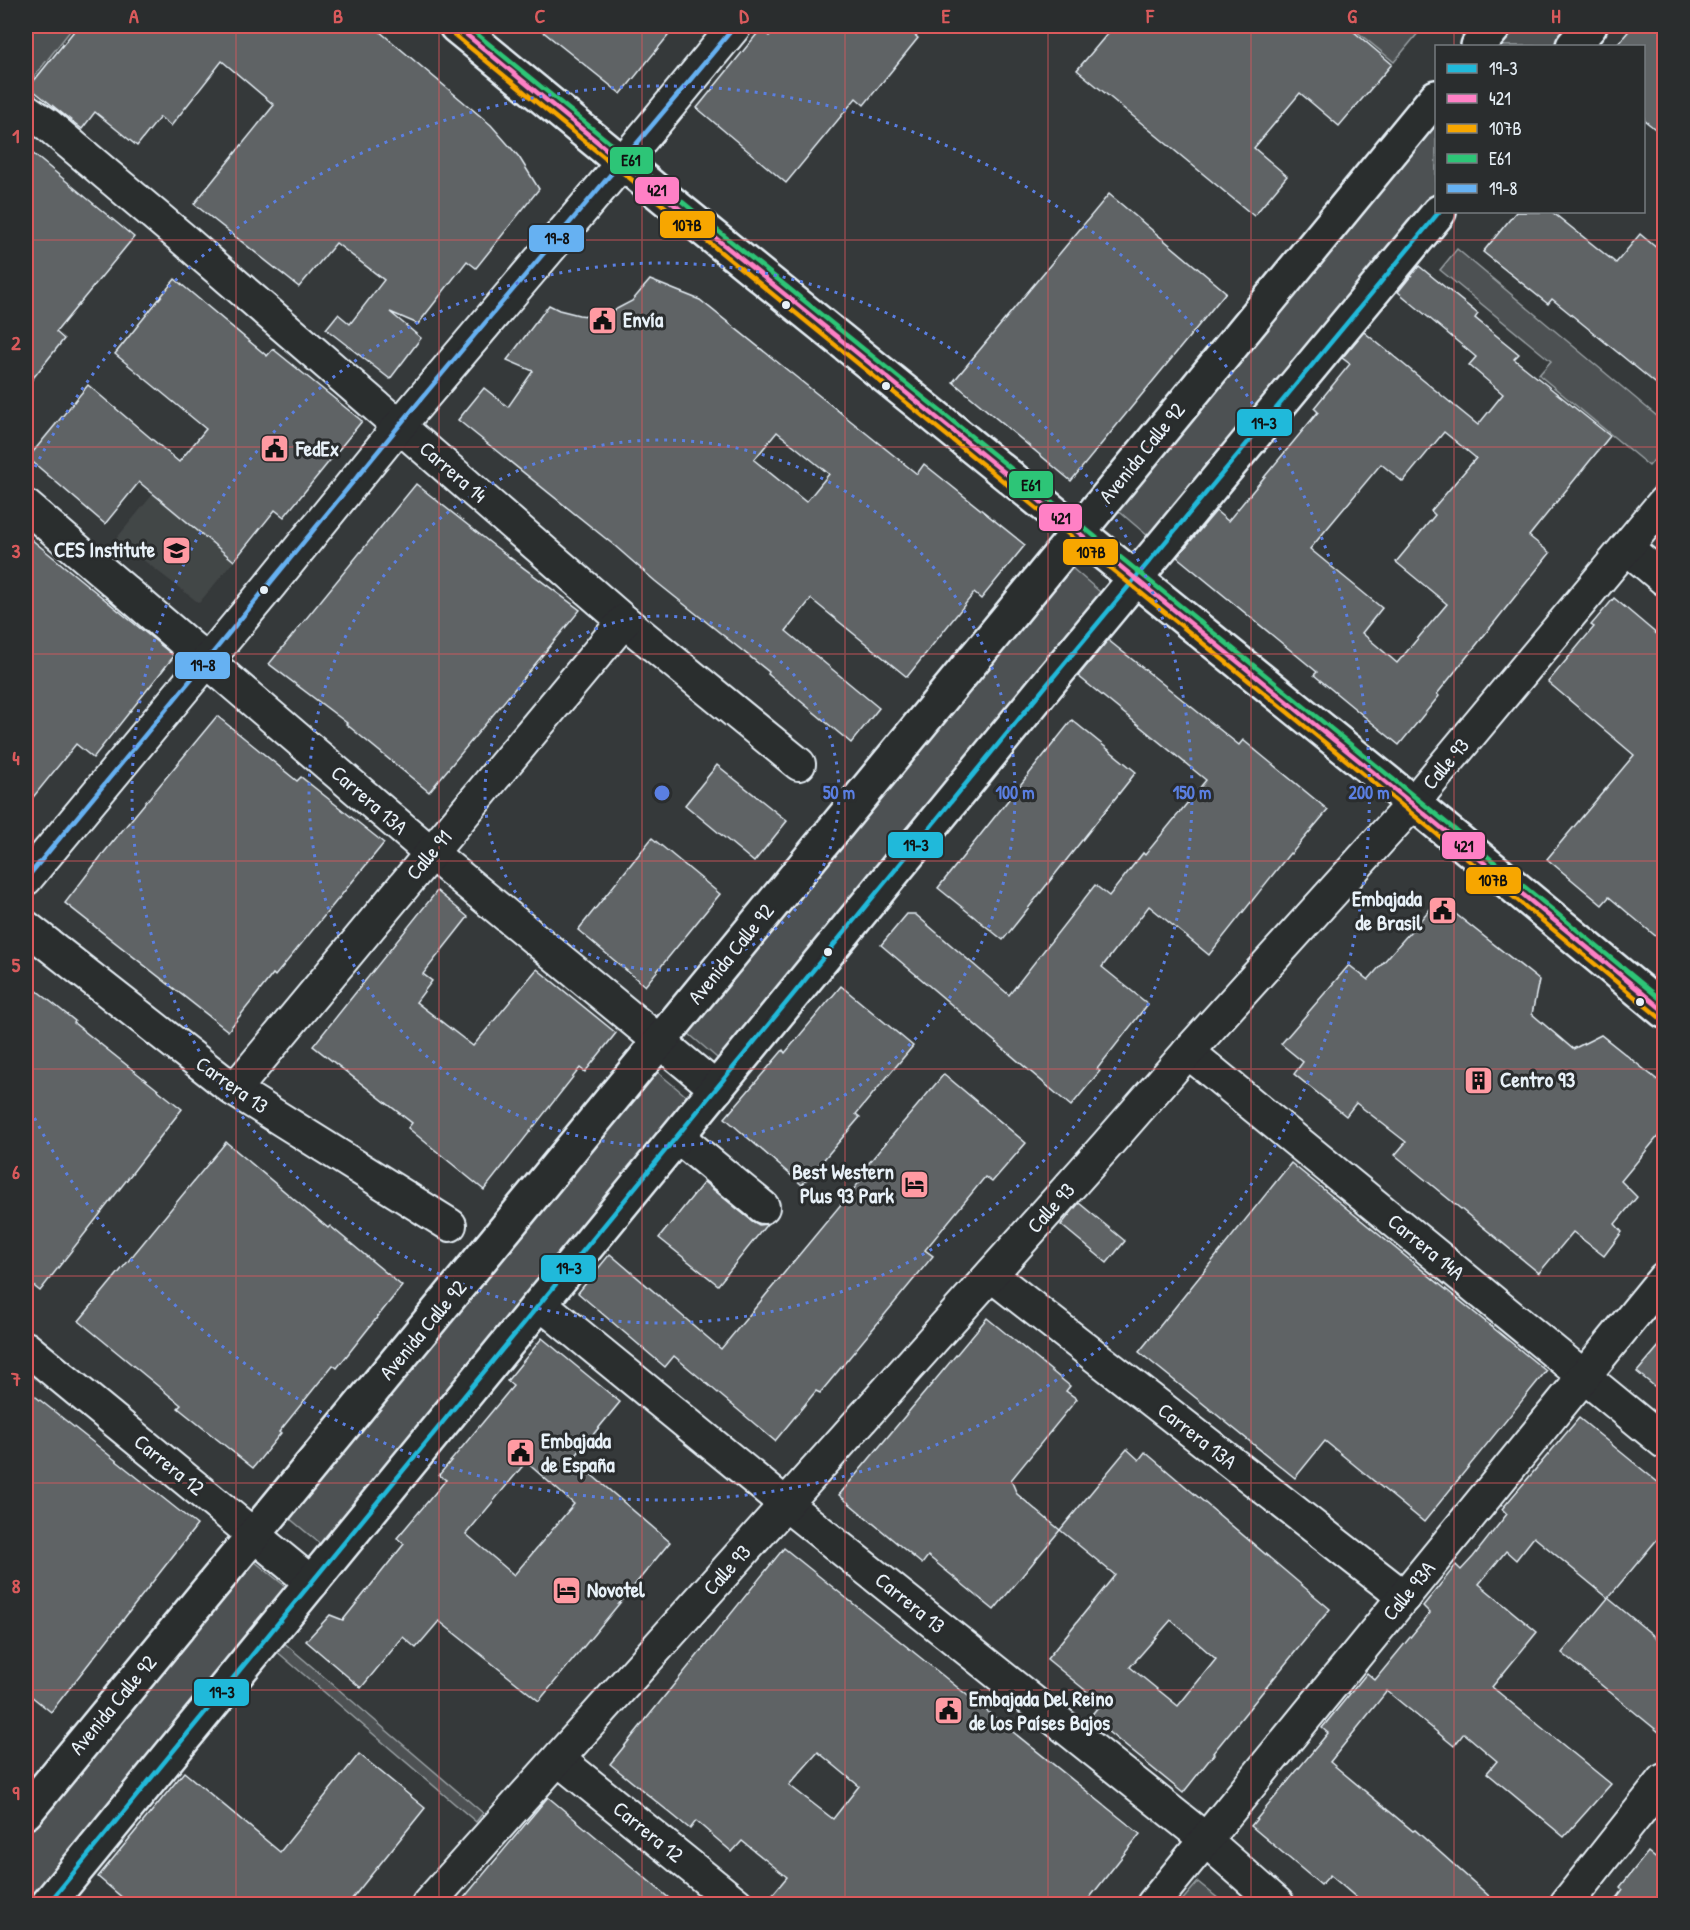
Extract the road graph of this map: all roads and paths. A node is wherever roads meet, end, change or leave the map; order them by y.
1 (456, 26) edge
2 (735, 26) edge
3 (1495, 26) edge
4 (1590, 26) edge
5 (1479, 45) edge
6 (1574, 45) edge
7 (1435, 99) edge
8 (26, 110) edge
9 (622, 163) junction
10 (1438, 213) edge
11 (399, 426) junction
12 (1665, 502) edge
13 (26, 506) edge
14 (1077, 532) junction
15 (1627, 548) junction
16 (1136, 579) junction
17 (1665, 579) edge
18 (624, 621) junction
19 (208, 660) junction
20 (799, 764) dead end
21 (1413, 803) junction
22 (431, 853) junction
23 (26, 879) edge
24 (26, 927) edge
25 (1665, 1011) edge
26 (659, 1042) junction
27 (1188, 1052) junction
28 (717, 1089) junction
29 (234, 1090) junction
30 (678, 1137) junction
31 (763, 1208) dead end
32 (450, 1225) dead end
33 (991, 1275) junction
34 (1665, 1278) edge
35 (540, 1304) junction
36 (26, 1348) edge
37 (1585, 1377) junction
38 (1665, 1442) edge
39 (786, 1504) junction
40 (254, 1535) junction
41 (312, 1583) junction
42 (1404, 1597) junction
43 (558, 1759) junction
44 (1665, 1780) edge
45 (26, 1812) edge
46 (1206, 1840) junction
47 (48, 1905) edge
48 (428, 1905) edge
49 (737, 1905) edge
50 (1154, 1905) edge
51 (1278, 1905) edge
52 (1566, 1905) edge

1 - 9 main road
2 - 9 street
3 - 5 main road
4 - 6 main road
7 - 14 main road, Avenida Calle 92
8 - 11 street, Carrera 14
9 - 11 street
9 - 14 main road
10 - 16 main road
11 - 18 street, Carrera 14
11 - 19 street
12 - 15 street, Calle 93
13 - 19 street, Carrera 13A
14 - 16 main road
14 - 26 main road, Avenida Calle 92
15 - 17 street
15 - 21 street, Calle 93
16 - 21 main road
16 - 28 main road
18 - 20 street, Carrera 14
18 - 22 street, Calle 91
19 - 22 street, Carrera 13A
19 - 23 street
21 - 25 main road
21 - 27 street, Calle 93
22 - 26 street, Carrera 13A
22 - 29 street, Calle 91
24 - 29 street, Carrera 13
26 - 28 street, Carrera 13A
26 - 40 main road, Avenida Calle 92
27 - 33 street, Calle 93
27 - 37 street, Carrera 14A
28 - 30 main road
29 - 32 street, Carrera 13
30 - 31 street
30 - 35 main road
33 - 39 street, Calle 93
33 - 42 street, Carrera 13A
34 - 37 street, Calle 93A
35 - 39 street, Carrera 13
35 - 41 main road
36 - 40 street, Carrera 12
37 - 38 street, Carrera 14A
37 - 42 street, Calle 93A
39 - 43 street, Calle 93
39 - 46 street, Carrera 13
40 - 41 street, Carrera 12
40 - 45 main road, Avenida Calle 92
41 - 47 main road
42 - 46 street, Calle 93A
43 - 48 street, Calle 93
43 - 49 street, Carrera 12
44 - 52 street
46 - 50 street, Calle 93A
46 - 51 street, Carrera 13

